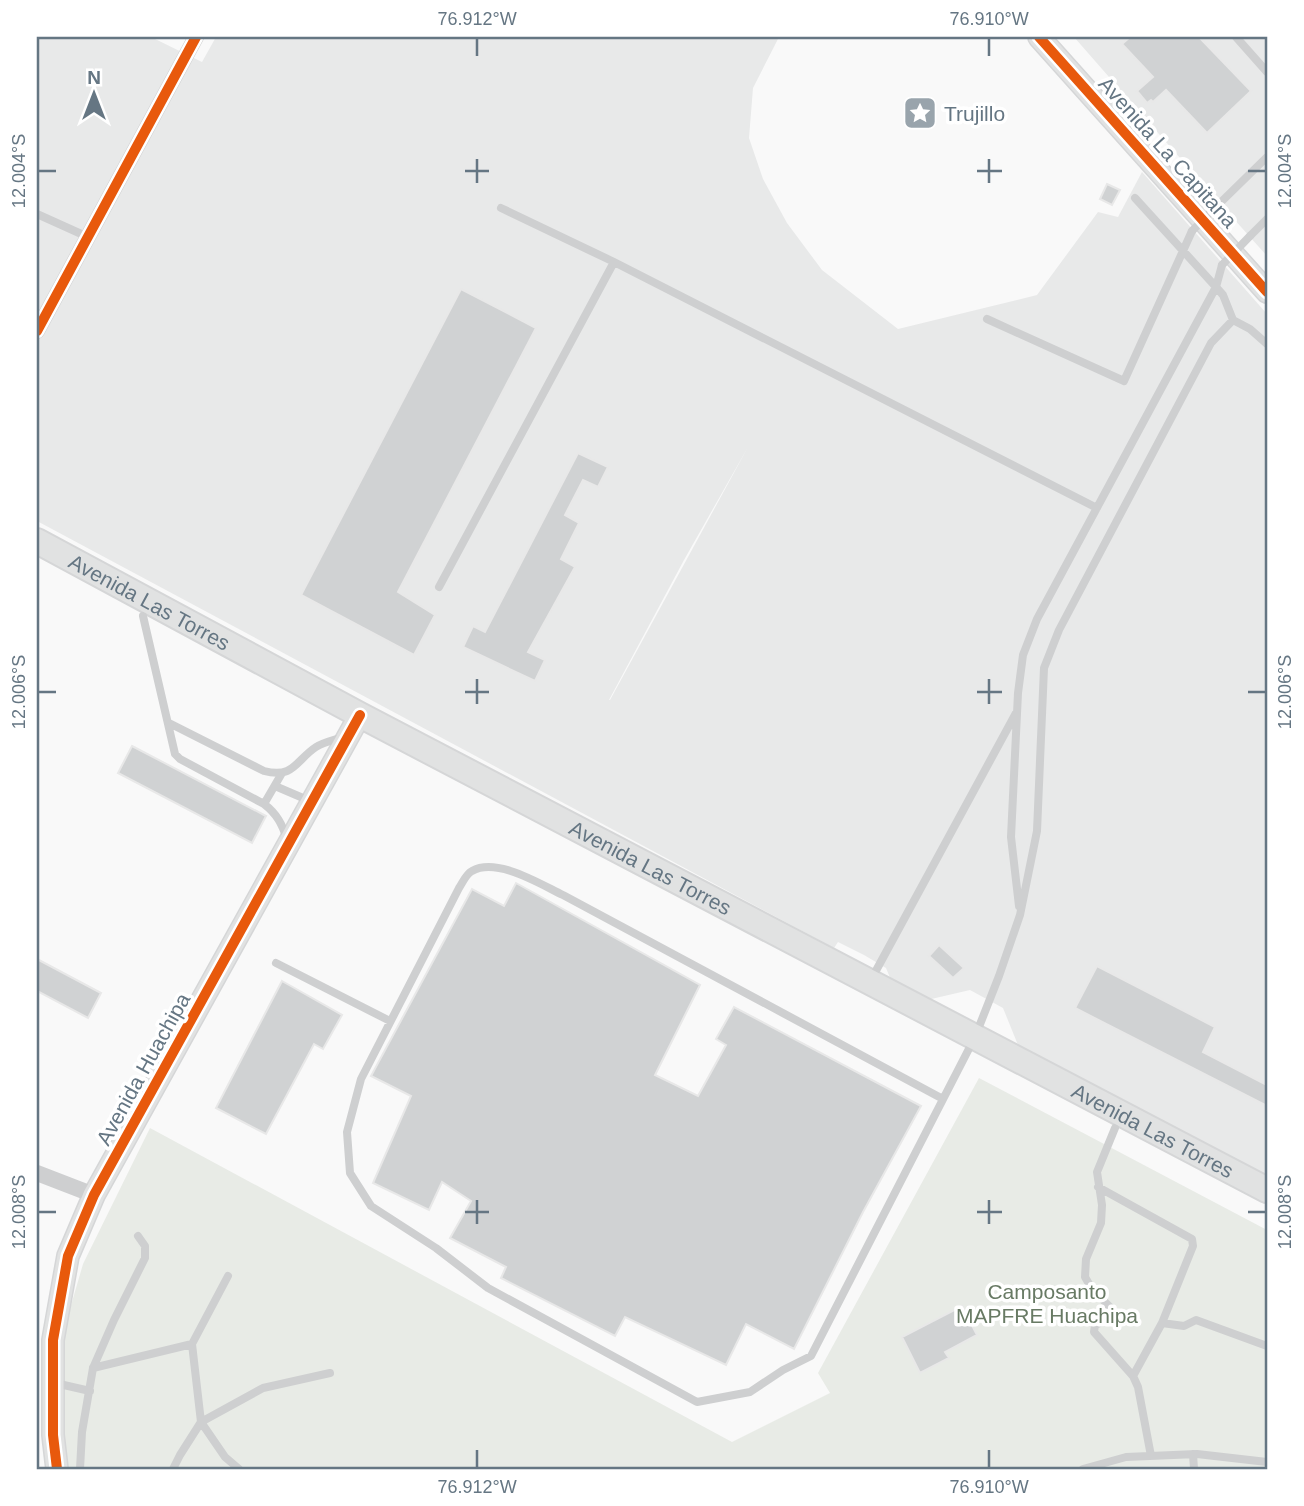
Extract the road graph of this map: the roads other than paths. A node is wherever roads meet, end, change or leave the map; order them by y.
1 (196, 37) edge
2 (1040, 37) edge
3 (1236, 37) edge
4 (1267, 72) edge
5 (1267, 157) edge
6 (1135, 198) dead end
7 (501, 208) dead end
8 (37, 214) edge
9 (1267, 219) edge
10 (88, 237) junction
11 (1183, 251) junction
12 (614, 262) junction
13 (1216, 287) junction
14 (1267, 292) edge
15 (987, 319) dead end
16 (1233, 320) junction
17 (37, 331) edge
18 (1267, 344) edge
19 (1097, 508) junction
20 (37, 541) edge
21 (37, 558) edge
22 (439, 587) dead end
23 (143, 616) junction
24 (1017, 710) junction
25 (169, 723) junction
26 (354, 727) junction
27 (282, 773) junction
28 (275, 786) junction
29 (313, 802) junction
30 (264, 804) junction
31 (289, 844) junction
32 (1020, 915) junction
33 (276, 963) dead end
34 (870, 982) junction
35 (390, 1021) junction
36 (971, 1044) junction
37 (943, 1099) junction
38 (1115, 1128) junction
39 (37, 1173) edge
40 (1098, 1187) junction
41 (1267, 1190) edge
42 (94, 1195) junction
43 (1267, 1207) edge
44 (138, 1236) dead end
45 (228, 1276) dead end
46 (1163, 1323) junction
47 (192, 1345) junction
48 (1267, 1346) edge
49 (93, 1368) junction
50 (330, 1373) dead end
51 (1133, 1376) junction
52 (53, 1383) junction
53 (90, 1391) junction
54 (201, 1422) junction
55 (1194, 1454) junction
56 (1151, 1456) junction
57 (1267, 1462) edge
58 (57, 1469) edge
59 (80, 1469) edge
60 (173, 1469) edge
61 (239, 1469) edge
62 (1083, 1469) edge
63 (1194, 1469) edge

1 - 10 street
2 - 14 street, Avenida La Capitana
3 - 4 lane
5 - 11 lane, bridge
6 - 11 lane
7 - 12 lane
8 - 10 lane
9 - 13 lane, bridge
10 - 17 street
11 - 13 lane
11 - 15 lane
12 - 19 lane
12 - 22 lane
13 - 16 lane
13 - 19 lane
16 - 18 lane
16 - 32 lane
19 - 24 lane
20 - 26 main road, Avenida Las Torres
21 - 23 main road, Avenida Las Torres
23 - 25 lane
23 - 26 main road, Avenida Las Torres
24 - 32 lane
24 - 34 lane
25 - 27 lane
25 - 30 lane
26 - 27 lane
26 - 29 street, Avenida Huachipa
26 - 34 main road, Avenida Las Torres
26 - 36 main road, Avenida Las Torres
27 - 28 lane
28 - 29 lane
28 - 30 lane
29 - 31 street, Avenida Huachipa
30 - 31 lane
31 - 42 street, Avenida Huachipa
32 - 36 lane
33 - 35 lane
34 - 36 main road, Avenida Las Torres
35 - 37 lane
35 - 37 lane
36 - 37 lane
36 - 38 main road, Avenida Las Torres
36 - 41 main road, Avenida Las Torres
38 - 40 lane
38 - 43 main road, Avenida Las Torres
39 - 42 street
40 - 46 lane
40 - 51 lane
42 - 52 street, Avenida Huachipa
44 - 49 lane
45 - 47 lane
46 - 48 lane
46 - 51 lane
47 - 49 lane
47 - 54 lane
49 - 53 lane
50 - 54 lane
51 - 56 lane
52 - 53 lane
52 - 58 street, Avenida Huachipa
53 - 59 lane
54 - 60 lane
54 - 61 lane
55 - 56 lane
55 - 57 lane
55 - 63 lane
56 - 62 lane

